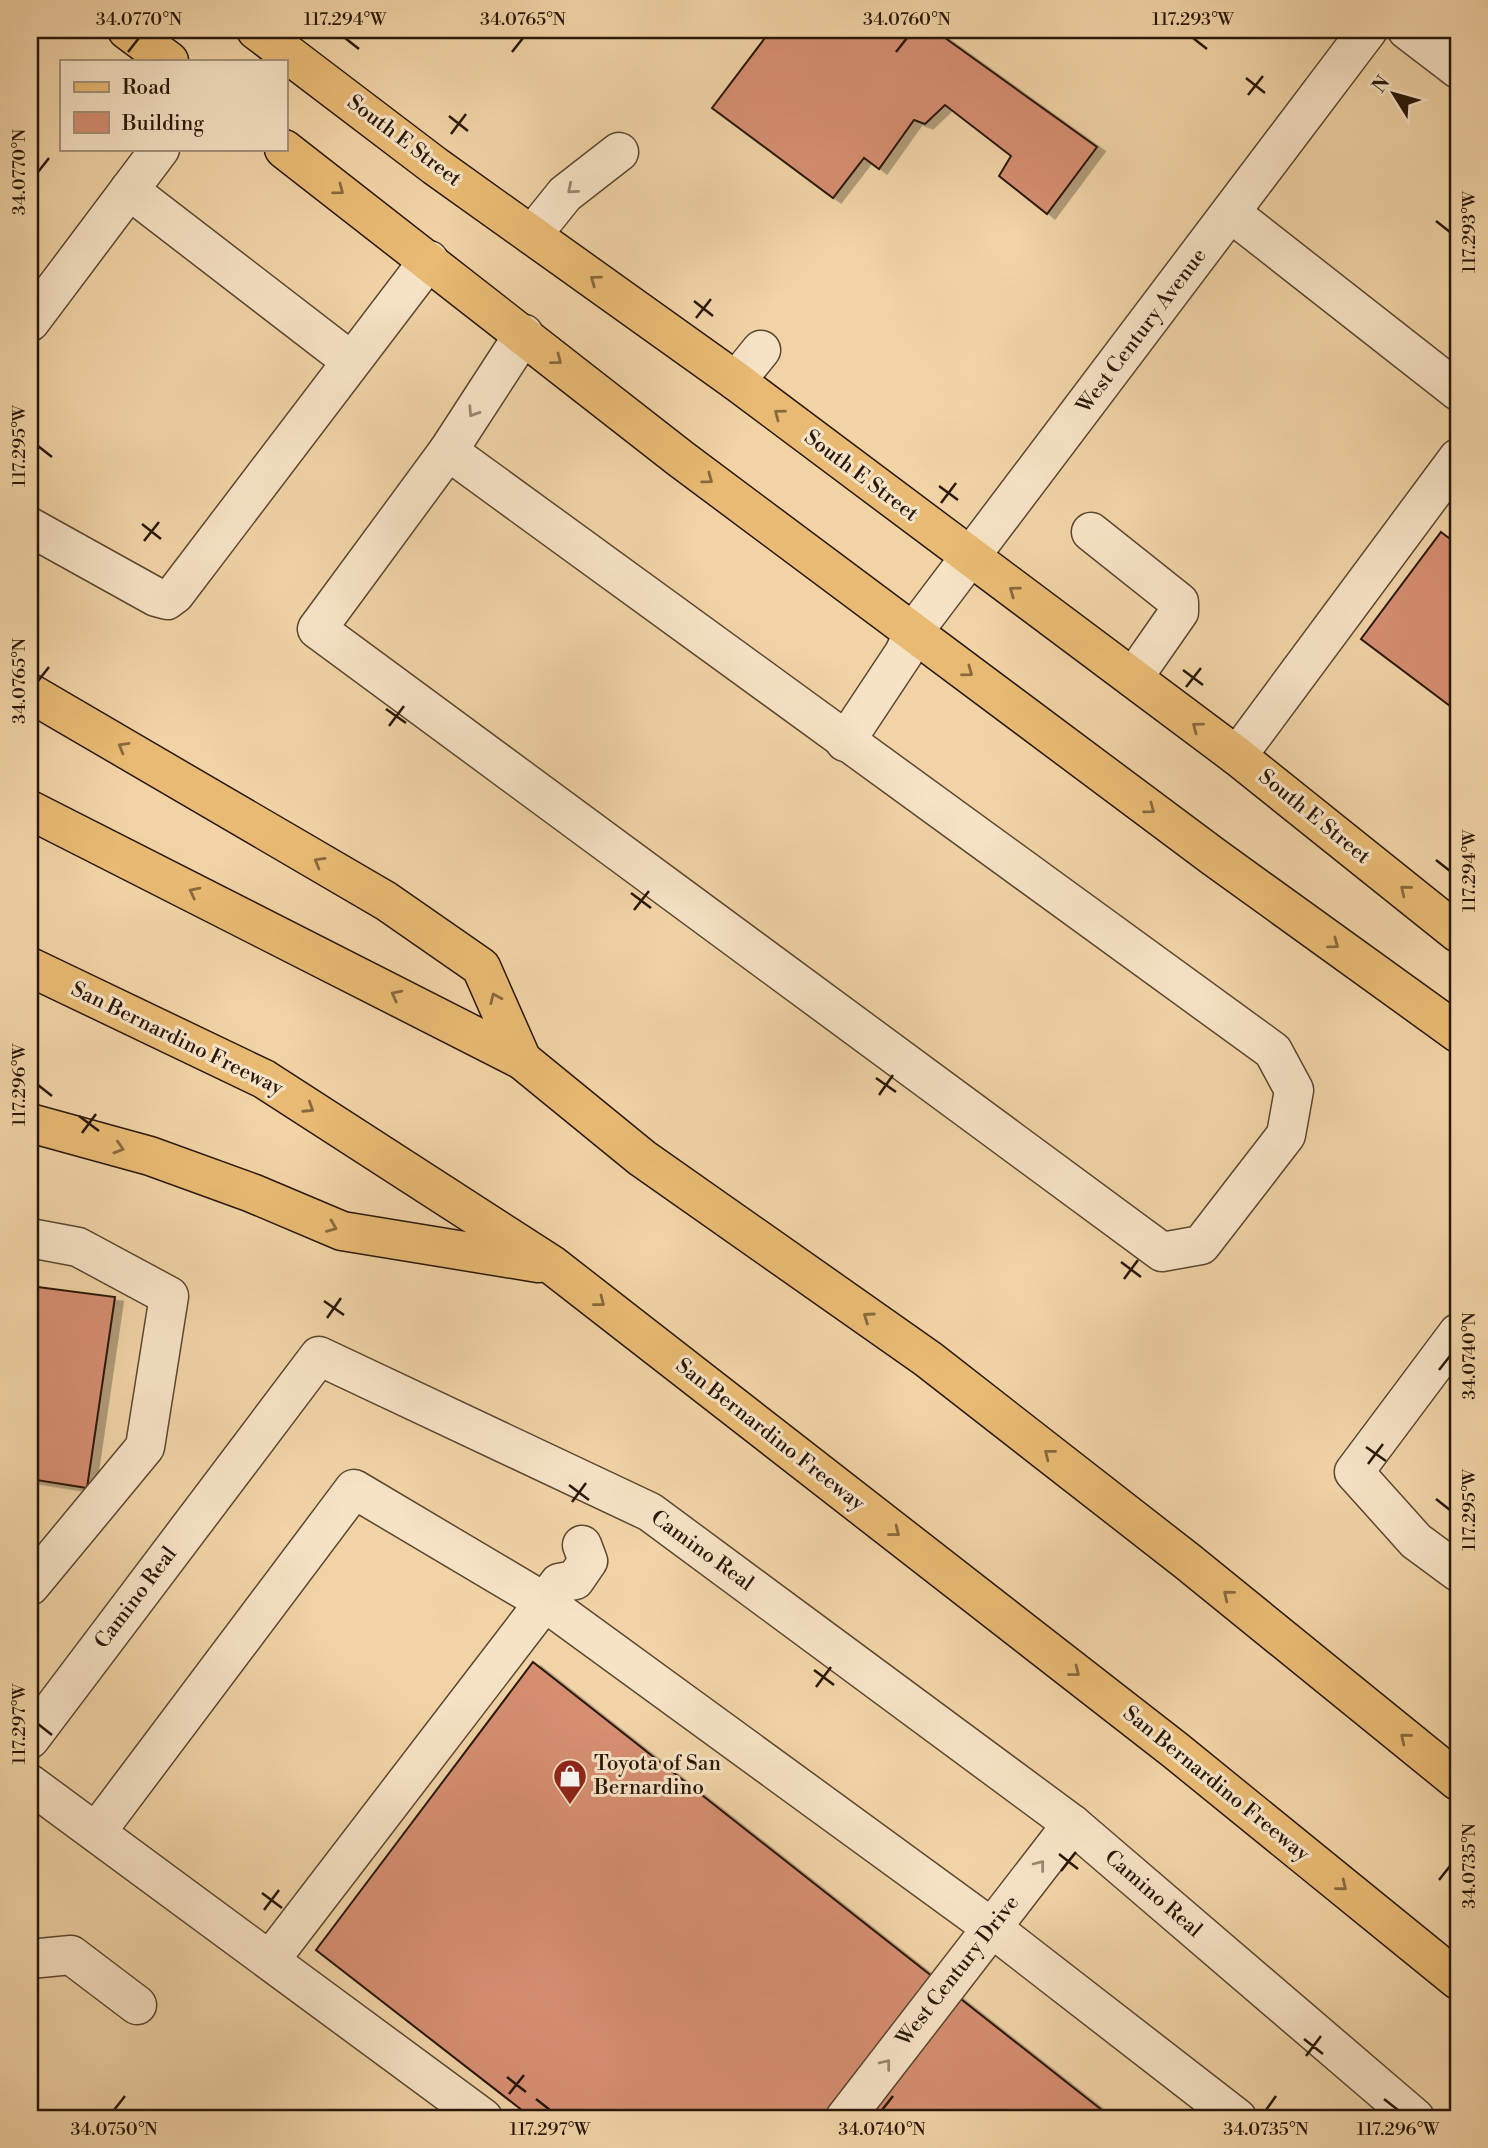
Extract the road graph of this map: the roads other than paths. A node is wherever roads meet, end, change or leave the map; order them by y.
1 (127, 30) edge
2 (256, 30) edge
3 (1368, 30) edge
4 (1407, 30) edge
5 (168, 60) edge
6 (1458, 69) edge
7 (159, 150) edge
8 (285, 150) edge
9 (619, 152) dead end
10 (129, 190) junction
11 (1231, 213) junction
12 (532, 234) junction
13 (429, 260) junction
14 (30, 322) edge
15 (524, 334) junction
16 (761, 350) dead end
17 (351, 361) junction
18 (736, 381) junction
19 (1458, 391) edge
20 (448, 451) junction
21 (1458, 458) edge
22 (30, 527) edge
23 (1091, 532) dead end
24 (970, 559) junction
25 (914, 631) junction
26 (1133, 678) junction
27 (30, 694) edge
28 (845, 742) junction
29 (1237, 756) junction
30 (30, 810) edge
31 (1458, 933) edge
32 (30, 967) edge
33 (1458, 1033) edge
34 (522, 1060) junction
35 (30, 1122) edge
36 (30, 1238) edge
37 (552, 1265) junction
38 (1458, 1333) edge
39 (618, 1497) junction
40 (42, 1552) edge
41 (1458, 1572) edge
42 (30, 1586) edge
43 (552, 1593) junction
44 (36, 1718) edge
45 (1458, 1781) edge
46 (30, 1784) edge
47 (1072, 1824) junction
48 (97, 1831) junction
49 (992, 1928) junction
50 (30, 1959) edge
51 (270, 1960) junction
52 (1458, 1980) edge
53 (137, 2005) dead end
54 (483, 2118) edge
55 (845, 2118) edge
56 (1237, 2118) edge
57 (1415, 2118) edge

1 - 5 main road
2 - 12 main road, South E Street
3 - 11 street, West Century Avenue
4 - 6 street
7 - 10 street
8 -> 13 main road
9 -> 12 street
10 - 14 street
10 - 17 street
11 - 19 street
11 - 24 street, West Century Avenue
18 -> 12 main road, South E Street
13 - 15 main road
13 - 17 street
15 -> 20 street
15 -> 25 main road
16 - 18 street
17 - 22 street
24 -> 18 main road, South E Street
20 - 28 street
20 - 28 street
21 - 29 street
23 - 26 street
24 - 25 street, West Century Avenue
26 -> 24 main road, South E Street
25 - 28 street, West Century Avenue
25 -> 33 main road
29 -> 26 main road, South E Street
34 -> 27 main road
31 -> 29 main road, South E Street
34 -> 30 main road
32 -> 37 main road, San Bernardino Freeway
45 -> 34 main road
35 -> 37 main road
36 - 40 street
37 -> 52 main road, San Bernardino Freeway
38 - 41 street
39 - 43 street
39 - 44 street, Camino Real
39 - 47 street, Camino Real
40 - 42 street
43 - 48 street
43 - 49 street
43 - 51 street
46 - 48 street
49 -> 47 street, West Century Drive
47 - 57 street, Camino Real
48 - 51 street
55 -> 49 street, West Century Drive
49 - 56 street
50 - 53 street
51 - 54 street

